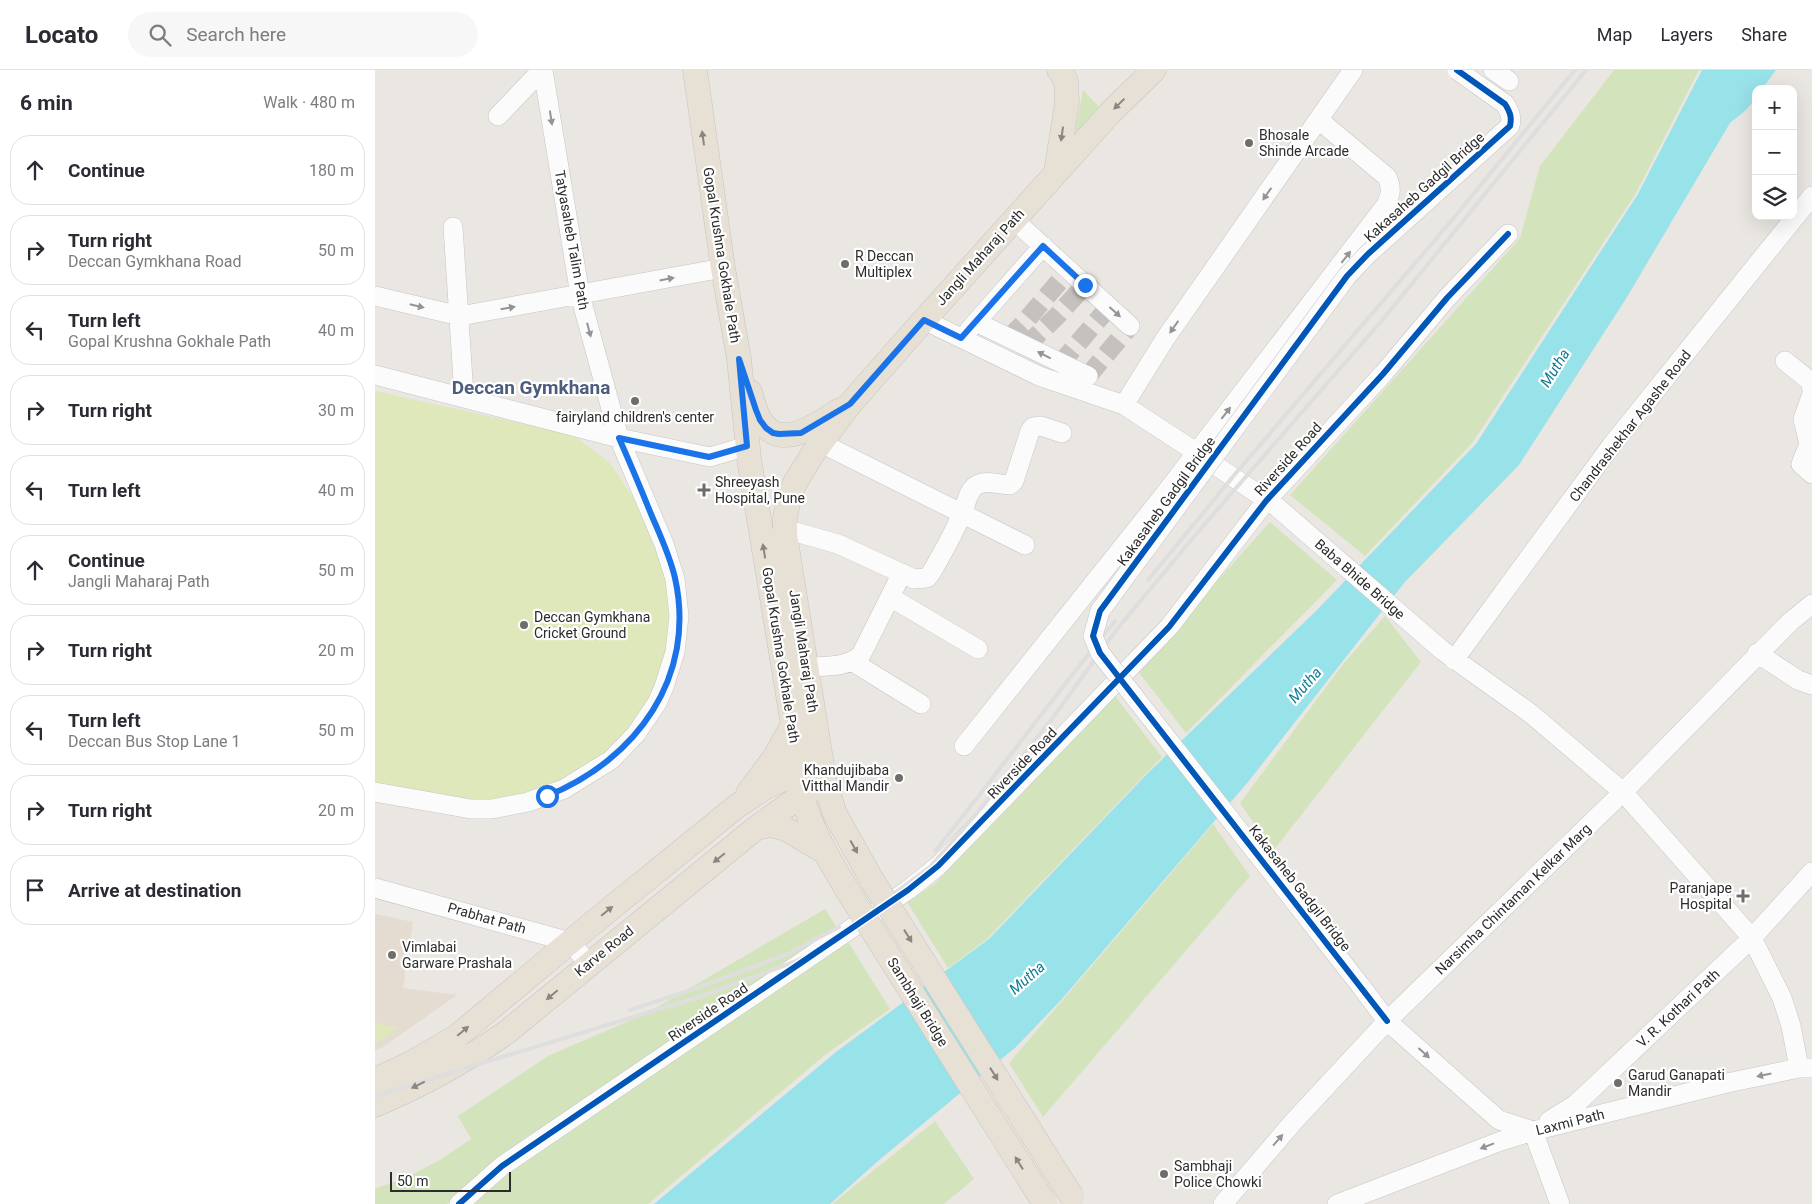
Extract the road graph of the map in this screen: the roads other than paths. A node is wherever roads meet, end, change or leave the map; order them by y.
1 (543, 70) edge
2 (695, 70) edge
3 (1059, 70) edge
4 (1154, 70) edge
5 (1353, 70) edge
6 (1457, 70) edge
7 (1493, 70) edge
8 (1509, 81) dead end
9 (497, 116) dead end
10 (1319, 120) junction
11 (1056, 172) junction
12 (1812, 196) edge
13 (1014, 220) junction
14 (453, 227) dead end
15 (1508, 234) dead end
16 (1043, 246) junction
17 (723, 268) junction
18 (580, 295) junction
19 (375, 296) edge
20 (459, 316) junction
21 (924, 320) junction
22 (976, 322) junction
23 (1130, 326) dead end
24 (961, 338) junction
25 (739, 359) junction
26 (1785, 361) dead end
27 (375, 375) edge
28 (1088, 376) dead end
29 (1812, 390) edge
30 (1812, 394) edge
31 (464, 396) junction
32 (850, 404) junction
33 (1125, 405) junction
34 (1062, 433) dead end
35 (619, 438) junction
36 (747, 446) junction
37 (818, 448) junction
38 (1196, 452) junction
39 (1812, 474) edge
40 (1272, 504) junction
41 (962, 513) junction
42 (785, 523) junction
43 (1025, 545) dead end
44 (902, 573) junction
45 (890, 597) junction
46 (1812, 604) edge
47 (978, 649) dead end
48 (1757, 654) junction
49 (1448, 656) junction
50 (853, 662) junction
51 (807, 667) junction
52 (1812, 685) edge
53 (921, 704) dead end
54 (793, 724) junction
55 (964, 746) dead end
56 (797, 772) junction
57 (823, 773) junction
58 (375, 792) edge
59 (1623, 792) junction
60 (802, 795) junction
61 (737, 806) junction
62 (835, 814) joint
63 (757, 828) junction
64 (823, 851) junction
65 (1812, 872) edge
66 (375, 888) edge
67 (1752, 938) junction
68 (570, 942) junction
69 (589, 964) junction
70 (1387, 1021) junction
71 (1806, 1068) edge
72 (375, 1080) edge
73 (375, 1105) edge
74 (1533, 1131) junction
75 (1075, 1201) edge
76 (459, 1204) edge
77 (1045, 1204) edge
78 (1223, 1204) edge
79 (1337, 1204) edge
80 (1560, 1204) edge

1 - 9 street
1 -> 18 street, Tatyasaheb Talim Path
17 -> 2 main road, Gopal Krushna Gokhale Path
3 -> 11 main road
4 -> 11 main road, Jangli Maharaj Path
5 - 10 street
6 - 70 street, Kakasaheb Gadgil Bridge, bridge
7 - 8 street
10 -> 33 street
38 -> 10 street
11 - 13 main road, Jangli Maharaj Path
12 - 49 street, Chandrashekhar Agashe Road
13 - 16 street
13 - 21 main road, Jangli Maharaj Path
14 - 20 street
15 - 40 street, Riverside Road
16 - 22 street
16 -> 23 street
18 -> 17 street
17 - 25 main road, Gopal Krushna Gokhale Path
20 -> 18 street
18 -> 35 street, Tatyasaheb Talim Path
19 -> 20 street
20 - 31 street
21 - 24 street, Baba Bhide Bridge
21 - 32 main road, Jangli Maharaj Path
22 - 24 street
28 -> 22 street
24 - 33 street, Baba Bhide Bridge
25 - 32 main road
25 - 36 main road, Gopal Krushna Gokhale Path
26 - 29 street
27 - 31 street
30 - 39 street
31 - 35 street
32 - 37 main road, Jangli Maharaj Path
33 - 38 street, Baba Bhide Bridge
34 - 41 street
35 - 36 street
35 - 58 street, Tatyasaheb Talim Path
54 -> 36 main road, Gopal Krushna Gokhale Path
37 - 41 street
37 - 42 main road
38 - 40 street, Baba Bhide Bridge
38 - 55 street
40 - 49 street, Baba Bhide Bridge
40 - 76 street, Riverside Road
41 - 43 street
41 - 44 street
42 - 44 street
42 - 51 main road, Jangli Maharaj Path
44 - 45 street
45 - 47 street
45 - 50 street
46 - 48 street, Narsimha Chintaman Kelkar Marg
48 - 52 street
48 - 59 street, Narsimha Chintaman Kelkar Marg
49 - 59 street, Baba Bhide Bridge
50 - 51 street
50 - 53 street
51 - 57 main road, Jangli Maharaj Path
54 - 56 main road, Gopal Krushna Gokhale Path
54 - 61 main road
56 - 57 main road, Karve Road
56 - 60 main road, Gopal Krushna Gokhale Path
56 - 61 main road, Karve Road
57 - 60 main road, Karve Road
57 - 62 main road, Jangli Maharaj Path
59 - 67 street, Baba Bhide Bridge
59 - 70 street, Narsimha Chintaman Kelkar Marg
60 - 63 main road, Karve Road
60 - 64 main road, Sambhaji Bridge
68 -> 61 main road, Karve Road
62 -> 75 main road, Sambhaji Bridge, bridge
63 - 64 main road
63 -> 69 main road, Karve Road
77 -> 64 main road, Sambhaji Bridge, bridge
65 - 67 street, V. R. Kothari Path
66 - 68 street, Prabhat Path
67 - 71 street, Baba Bhide Bridge
67 - 74 street, V. R. Kothari Path
68 - 69 street
72 -> 68 main road, Karve Road
69 -> 73 main road, Karve Road
70 -> 74 street
78 -> 70 street, Narsimha Chintaman Kelkar Marg
71 -> 74 street, Laxmi Path
74 -> 79 street, Laxmi Path
74 - 80 street

